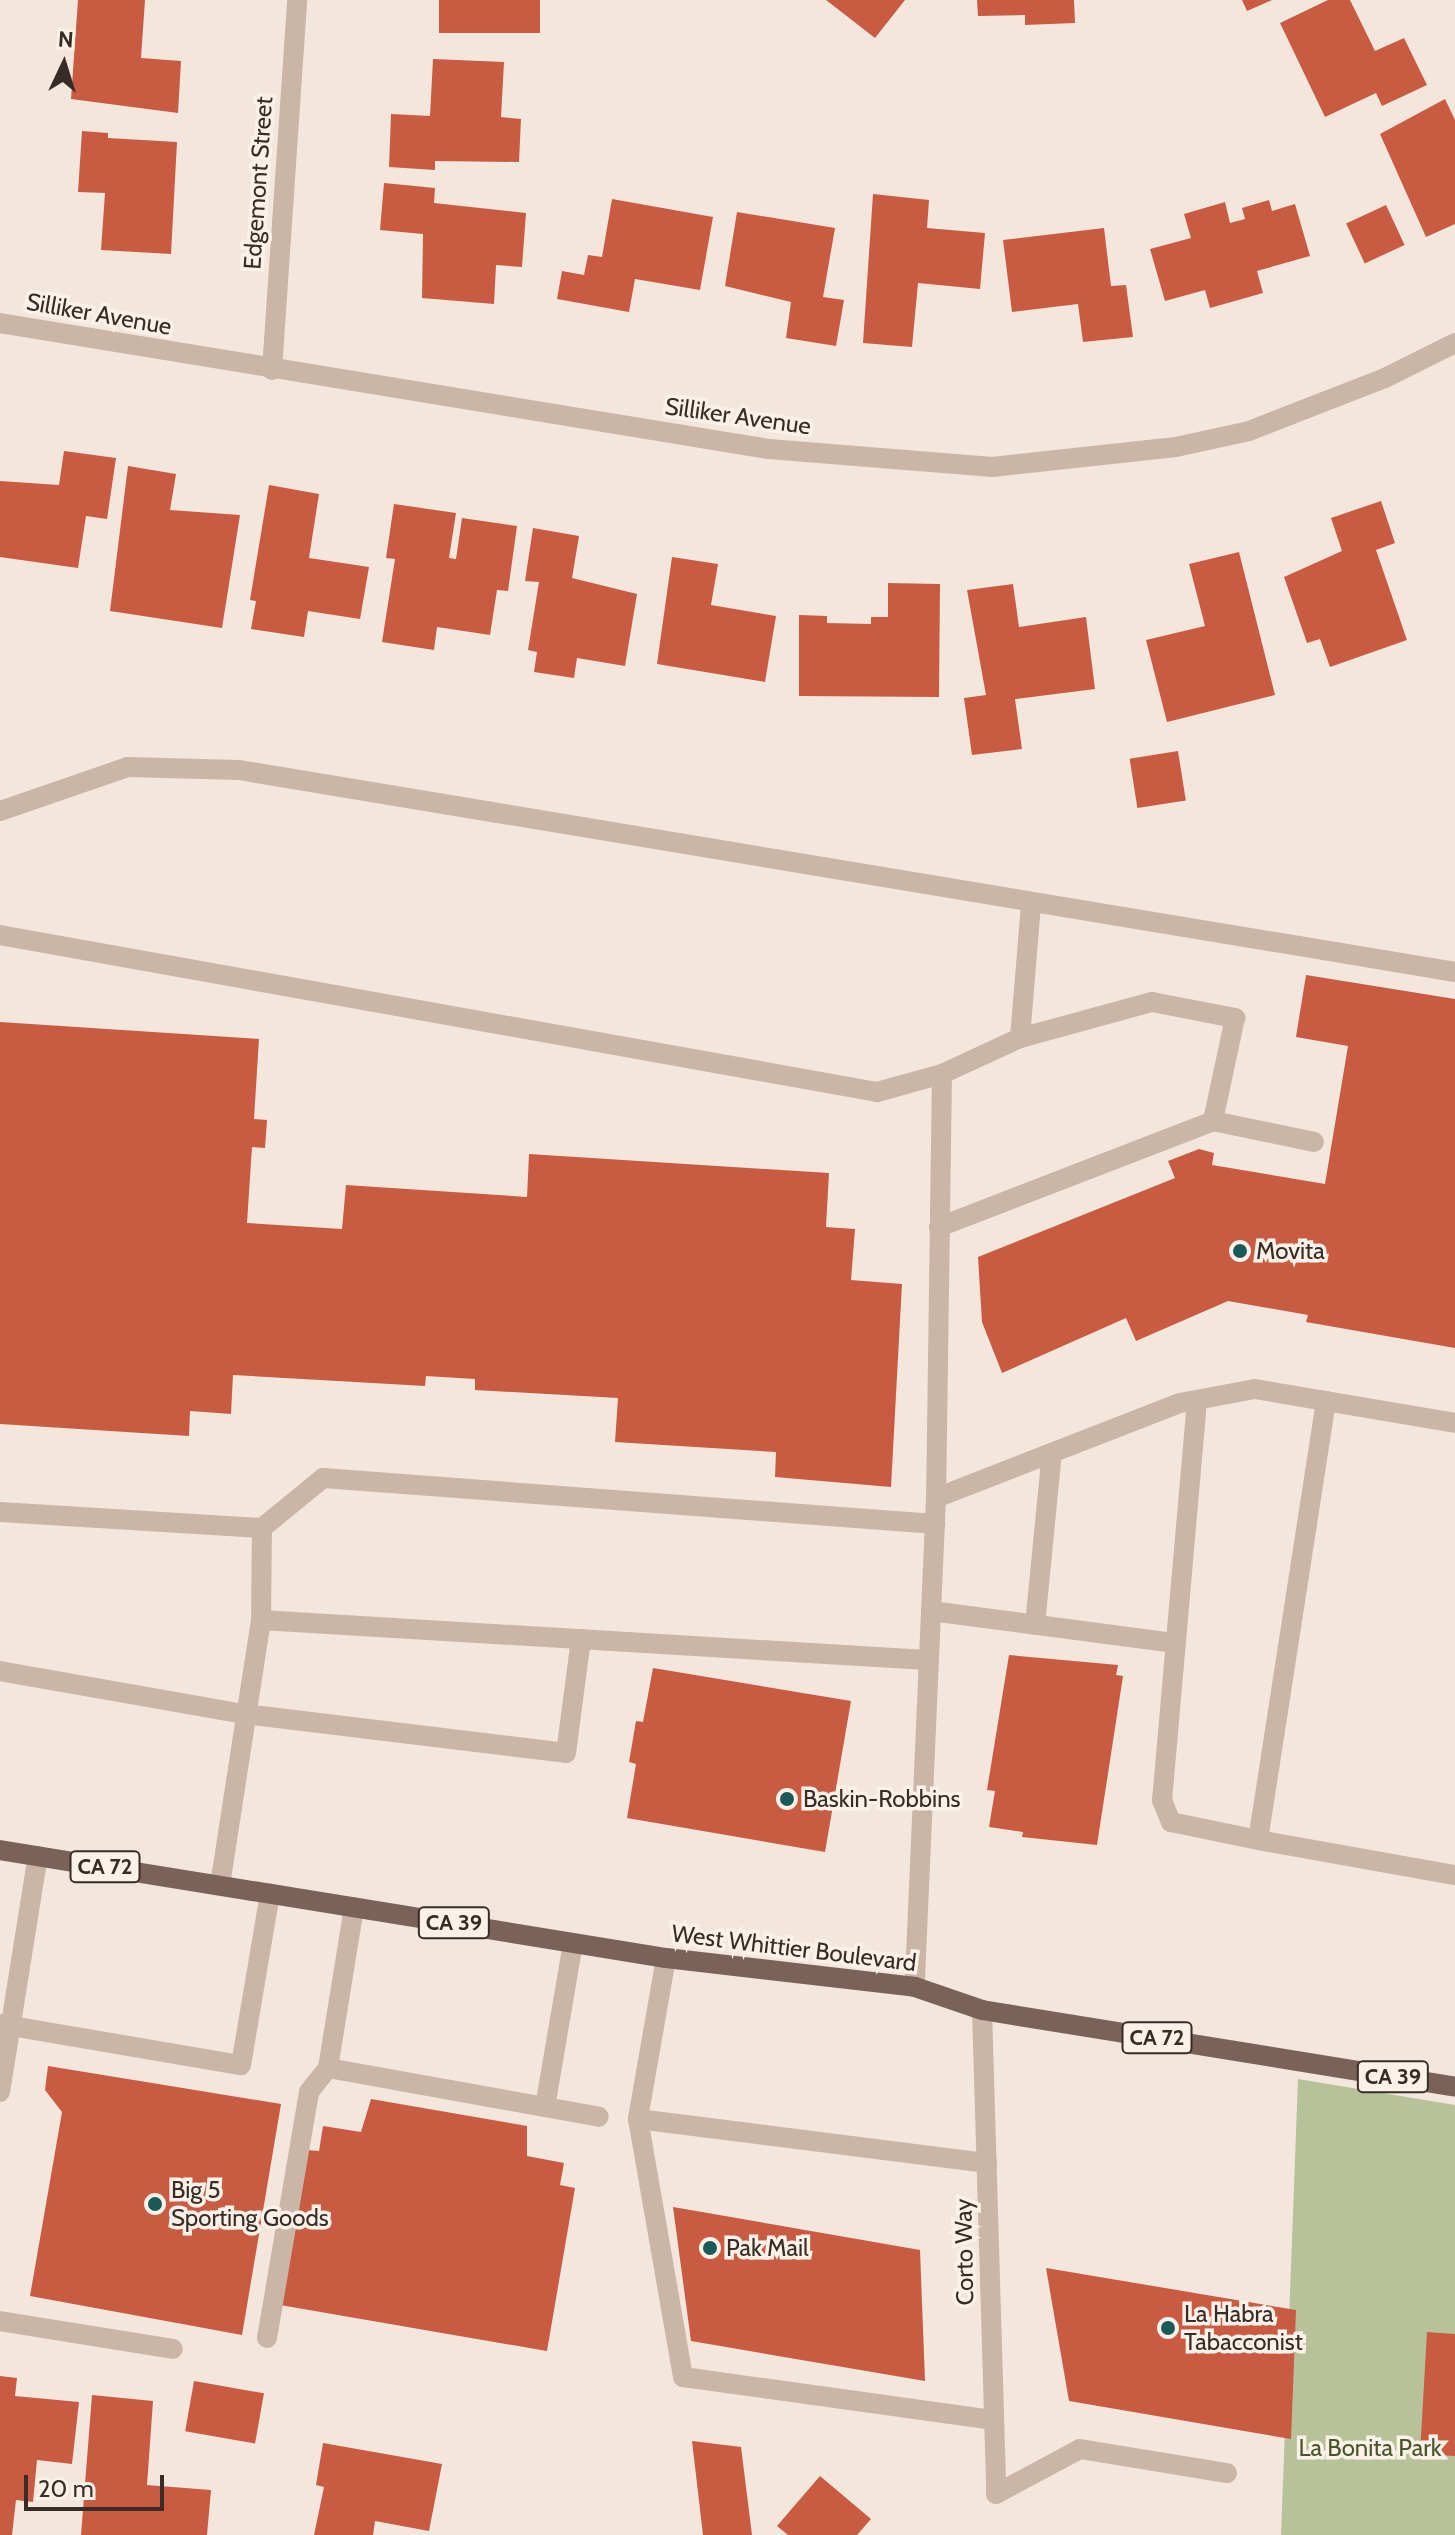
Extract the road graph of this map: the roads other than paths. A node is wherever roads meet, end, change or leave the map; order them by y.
1 (297, 0) edge
2 (0, 323) edge
3 (1455, 343) edge
4 (272, 370) junction
5 (0, 811) edge
6 (1031, 903) junction
7 (0, 935) edge
8 (1455, 972) edge
9 (1020, 1038) junction
10 (942, 1074) junction
11 (1213, 1121) junction
12 (1314, 1142) dead end
13 (939, 1227) junction
14 (1197, 1401) junction
15 (1326, 1401) junction
16 (1455, 1423) edge
17 (1052, 1453) junction
18 (936, 1498) junction
19 (0, 1512) edge
20 (935, 1524) junction
21 (262, 1528) junction
22 (931, 1611) junction
23 (261, 1620) junction
24 (1035, 1625) junction
25 (581, 1639) junction
26 (1173, 1643) junction
27 (927, 1660) junction
28 (0, 1671) edge
29 (245, 1714) junction
30 (1258, 1840) junction
31 (0, 1850) edge
32 (38, 1856) junction
33 (1455, 1875) edge
34 (172, 1877) joint
35 (220, 1885) junction
36 (270, 1893) junction
37 (354, 1907) junction
38 (573, 1943) junction
39 (666, 1958) junction
40 (915, 1987) junction
41 (982, 2010) junction
42 (5, 2024) edge
43 (1331, 2067) joint
44 (328, 2068) junction
45 (1455, 2087) edge
46 (0, 2092) edge
47 (545, 2107) junction
48 (599, 2117) dead end
49 (638, 2119) junction
50 (987, 2163) junction
51 (0, 2321) edge
52 (267, 2338) dead end
53 (173, 2349) dead end
54 (994, 2420) junction
55 (1227, 2473) dead end

1 - 4 street, Edgemont Street
2 - 4 street, Silliker Avenue
3 - 4 street, Silliker Avenue
5 - 6 street
6 - 8 street
6 - 9 street
7 - 10 street
9 - 10 street
9 - 11 street
10 - 13 street
11 - 12 street
11 - 13 street
13 - 18 street
14 - 15 street
14 - 17 street
14 - 26 street
15 - 16 street
15 - 30 street
17 - 18 street
17 - 24 street
18 - 20 street
19 - 21 street
20 - 21 street
20 - 22 street
21 - 23 street
22 - 24 street
22 - 27 street
23 - 25 street
23 - 29 street
24 - 26 street
25 - 27 street
25 - 29 street
26 - 30 street
27 - 40 street
28 - 29 street
29 - 35 street
30 - 33 street
31 - 32 main road, CA 72
32 - 34 main road, CA 72
32 - 42 street
34 - 35 main road, West Whittier Boulevard / CA 39
35 - 36 main road, West Whittier Boulevard / CA 39
36 - 37 main road, West Whittier Boulevard / CA 39
36 - 42 street
37 - 38 main road, West Whittier Boulevard / CA 39
37 - 44 street
38 - 39 main road, West Whittier Boulevard / CA 39
38 - 47 street
39 - 40 main road, West Whittier Boulevard / CA 39
39 - 49 street
40 - 41 main road, West Whittier Boulevard / CA 39
41 - 43 main road, West Whittier Boulevard / CA 72
41 - 50 street, Corto Way
42 - 46 street
43 - 45 main road, West Whittier Boulevard / CA 39
44 - 47 street
44 - 52 street
47 - 48 street
49 - 50 street
49 - 54 street
50 - 54 street, Corto Way
51 - 53 street
54 - 55 street, Corto Way

